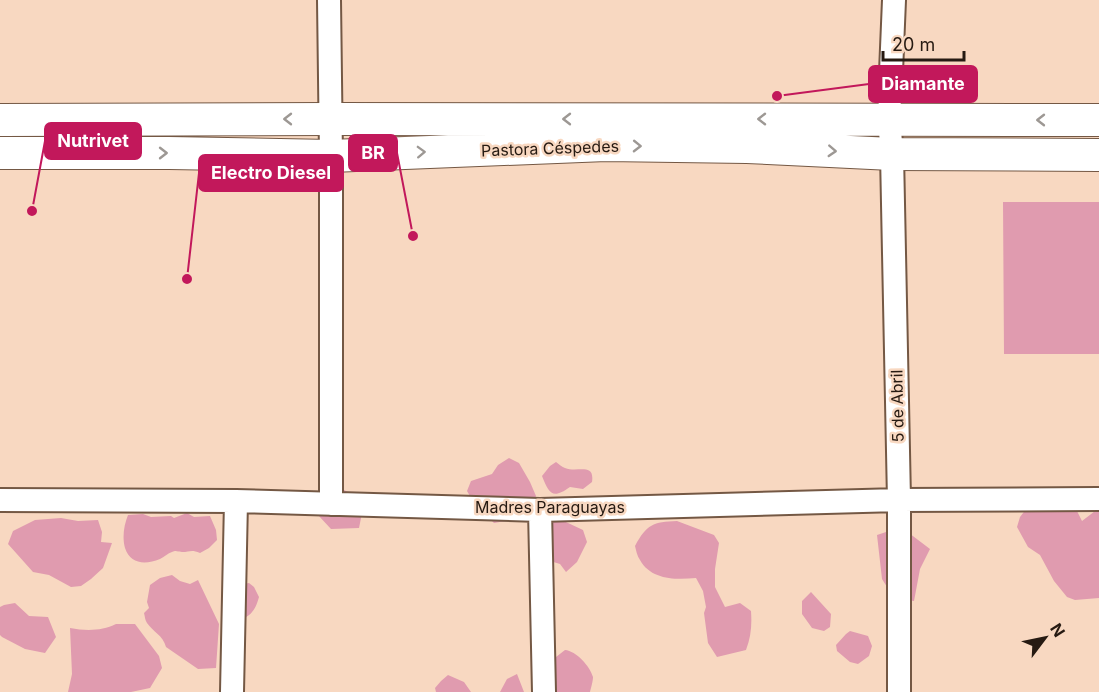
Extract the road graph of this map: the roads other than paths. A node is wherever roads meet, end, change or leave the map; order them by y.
1 (329, 0) edge
2 (894, 0) edge
3 (330, 118) junction
4 (0, 120) edge
5 (889, 120) junction
6 (1099, 120) edge
7 (0, 153) edge
8 (892, 154) junction
9 (1099, 155) edge
10 (331, 156) junction
11 (1099, 499) edge
12 (0, 500) edge
13 (899, 500) junction
14 (236, 501) junction
15 (331, 504) junction
16 (540, 510) junction
17 (232, 692) edge
18 (544, 692) edge
19 (899, 692) edge

1 - 3 street
2 - 5 street, 5 de Abril
3 -> 4 main road, Pastora Céspedes
5 -> 3 main road, Pastora Céspedes
3 - 10 street
6 -> 5 main road, Pastora Céspedes
5 - 8 street, 5 de Abril
7 -> 10 main road, Pastora Céspedes
8 - 9 main road, Pastora Céspedes
10 -> 8 main road, Pastora Céspedes
8 - 13 street, 5 de Abril
10 - 15 street
11 - 13 street, Madres Paraguayas
12 - 14 street, Madres Paraguayas
13 - 16 street, Madres Paraguayas
13 - 19 street, 5 de Abril
14 - 15 street, Madres Paraguayas
14 - 17 street
15 - 16 street, Madres Paraguayas
16 - 18 street

